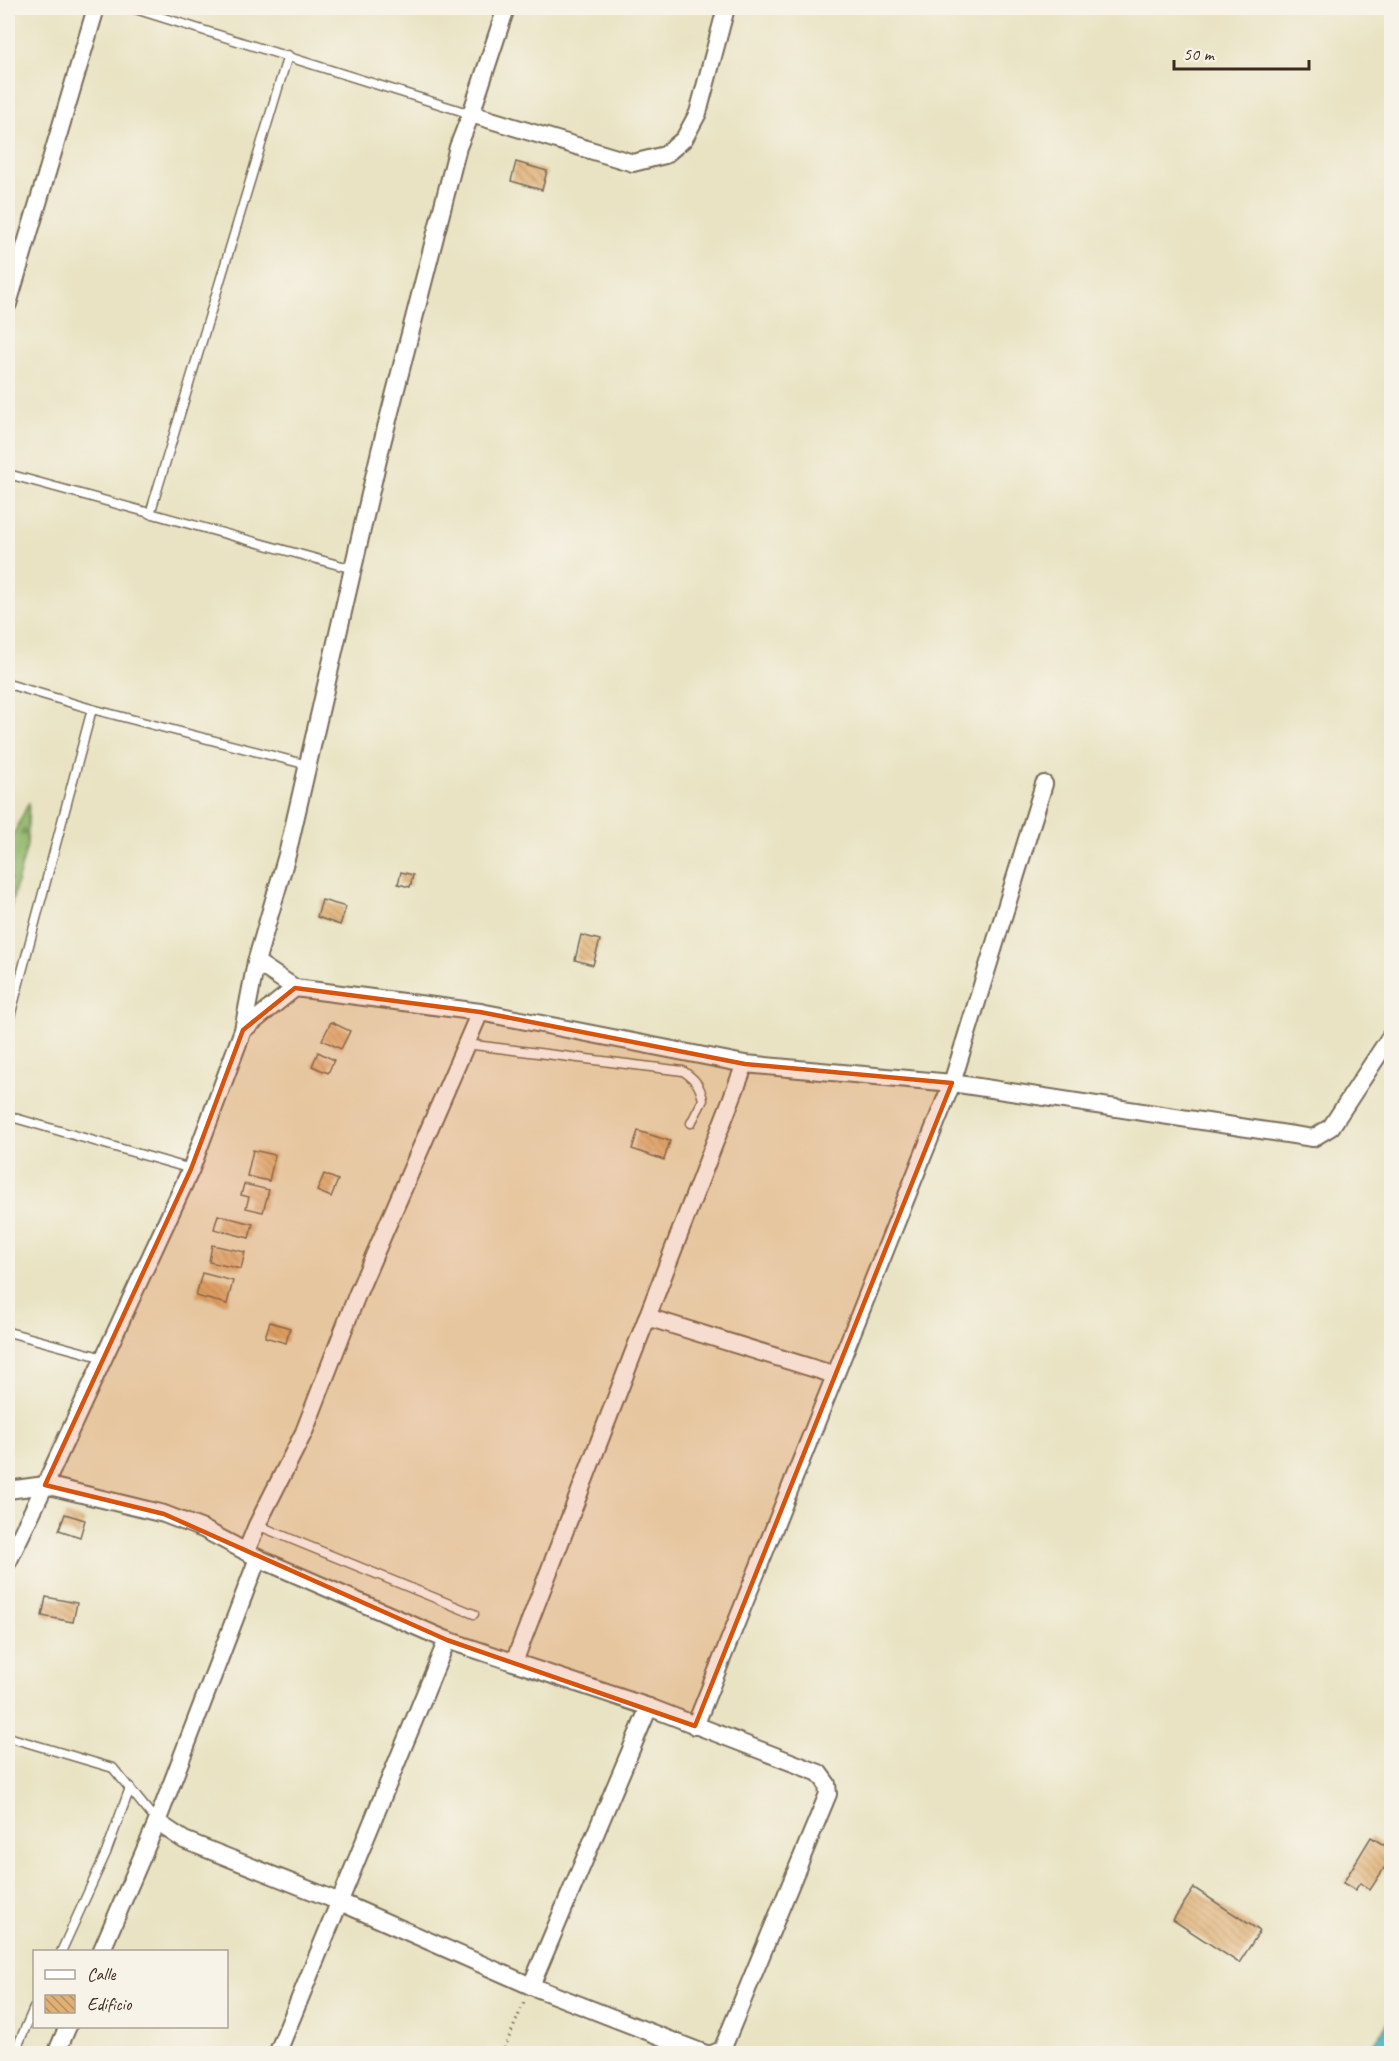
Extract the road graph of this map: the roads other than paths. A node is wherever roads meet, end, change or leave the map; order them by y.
1 (96, 8) edge
2 (132, 8) edge
3 (506, 8) edge
4 (726, 8) edge
5 (288, 55) junction
6 (471, 114) junction
7 (8, 304) edge
8 (8, 474) edge
9 (150, 514) junction
10 (353, 569) junction
11 (8, 684) edge
12 (92, 709) junction
13 (308, 765) junction
14 (1044, 784) dead end
15 (256, 962) junction
16 (295, 988) junction
17 (480, 1012) junction
18 (8, 1024) edge
19 (243, 1030) junction
20 (1392, 1034) edge
21 (466, 1044) junction
22 (745, 1064) junction
23 (952, 1083) junction
24 (8, 1116) edge
25 (691, 1123) dead end
26 (191, 1169) junction
27 (647, 1317) junction
28 (8, 1332) edge
29 (104, 1358) junction
30 (835, 1376) junction
31 (45, 1485) junction
32 (8, 1490) edge
33 (257, 1525) junction
34 (252, 1555) junction
35 (8, 1562) edge
36 (474, 1614) dead end
37 (447, 1640) junction
38 (514, 1662) junction
39 (649, 1707) junction
40 (695, 1726) junction
41 (8, 1737) edge
42 (130, 1788) junction
43 (158, 1822) junction
44 (340, 1902) junction
45 (62, 1950) edge
46 (102, 1950) edge
47 (531, 1986) junction
48 (33, 2010) edge
49 (67, 2028) edge
50 (14, 2054) edge
51 (56, 2054) edge
52 (278, 2054) edge
53 (706, 2054) edge
54 (712, 2054) edge

1 - 7 street
2 - 5 lane
3 - 6 street
4 - 6 street
5 - 6 lane
5 - 9 lane
6 - 10 street
8 - 9 lane
9 - 10 lane
10 - 13 street
11 - 12 lane
12 - 13 lane
12 - 18 lane
13 - 15 street
14 - 23 street
15 - 16 street
15 - 19 street
16 - 17 street
16 - 19 street
17 - 21 street
17 - 22 street
19 - 26 street
20 - 23 street
21 - 25 lane
21 - 33 street
22 - 23 street
22 - 27 street
23 - 30 street
24 - 26 lane
26 - 29 street
27 - 30 street
27 - 38 street
28 - 29 lane
29 - 31 street
30 - 40 street
31 - 32 street
31 - 34 street
31 - 35 street
33 - 34 street
33 - 36 lane
34 - 37 street
34 - 43 street
37 - 38 street
37 - 44 street
38 - 39 street
39 - 40 street
39 - 47 street
40 - 54 street
41 - 42 lane
42 - 43 lane
42 - 45 lane
43 - 44 street
43 - 46 street
44 - 47 street
44 - 52 street
47 - 53 street
48 - 50 lane
49 - 51 street

